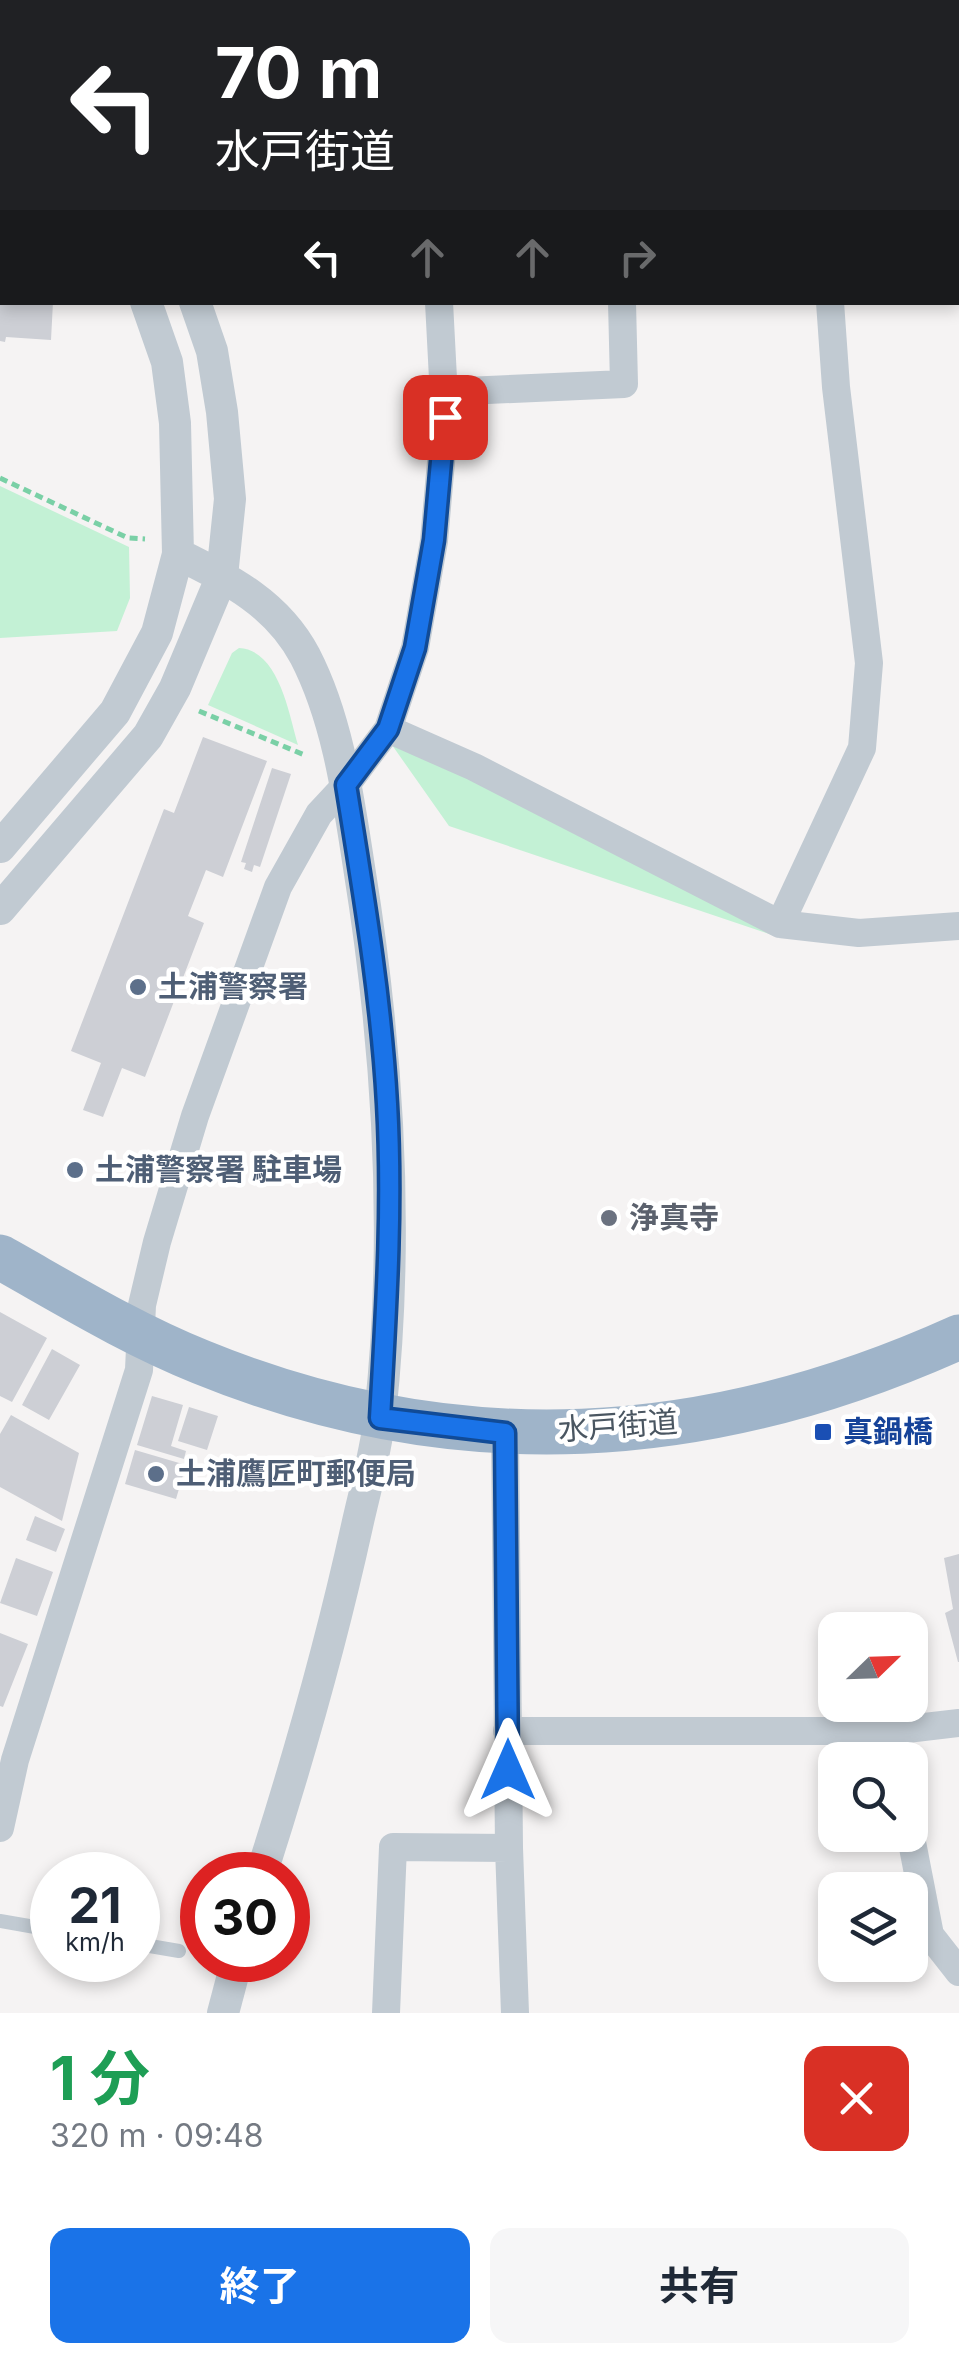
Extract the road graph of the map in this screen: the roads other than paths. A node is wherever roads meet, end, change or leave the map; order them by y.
1 (147, 305) edge
2 (195, 305) edge
3 (438, 305) edge
4 (622, 305) edge
5 (830, 305) edge
6 (444, 392) junction
7 (178, 554) junction
8 (222, 576) junction
9 (388, 729) junction
10 (346, 785) junction
11 (0, 848) edge
12 (0, 910) edge
13 (780, 924) junction
14 (959, 926) edge
15 (0, 1257) edge
16 (140, 1335) junction
17 (959, 1338) edge
18 (380, 1418) junction
19 (505, 1433) junction
20 (959, 1723) edge
21 (508, 1731) junction
22 (890, 1731) junction
23 (892, 1742) edge
24 (0, 1828) edge
25 (509, 1848) junction
26 (268, 1852) edge
27 (914, 1852) edge
28 (0, 1921) edge
29 (30, 1926) edge
30 (160, 1948) edge
31 (179, 1951) dead end
32 (959, 1972) edge
33 (231, 1982) edge
34 (223, 2013) edge
35 (386, 2013) edge
36 (515, 2013) edge

1 - 7 street
2 - 8 street
3 - 6 street
4 - 6 street
5 - 13 street
6 - 9 street
7 - 8 street
7 - 11 street
8 - 10 street
8 - 12 street
9 - 10 street
9 - 13 street
10 - 16 street
10 - 18 street
13 - 14 street
15 - 16 highway, 水戸街道
16 - 18 highway, 水戸街道
16 - 24 street
17 - 19 highway, 水戸街道
18 - 19 highway, 水戸街道
18 - 26 street
19 - 21 street
20 - 22 street
21 - 22 street
21 - 25 street
22 - 23 street
25 - 35 street
25 - 36 street
27 - 32 street
28 - 29 lane
30 - 31 lane
33 - 34 street

